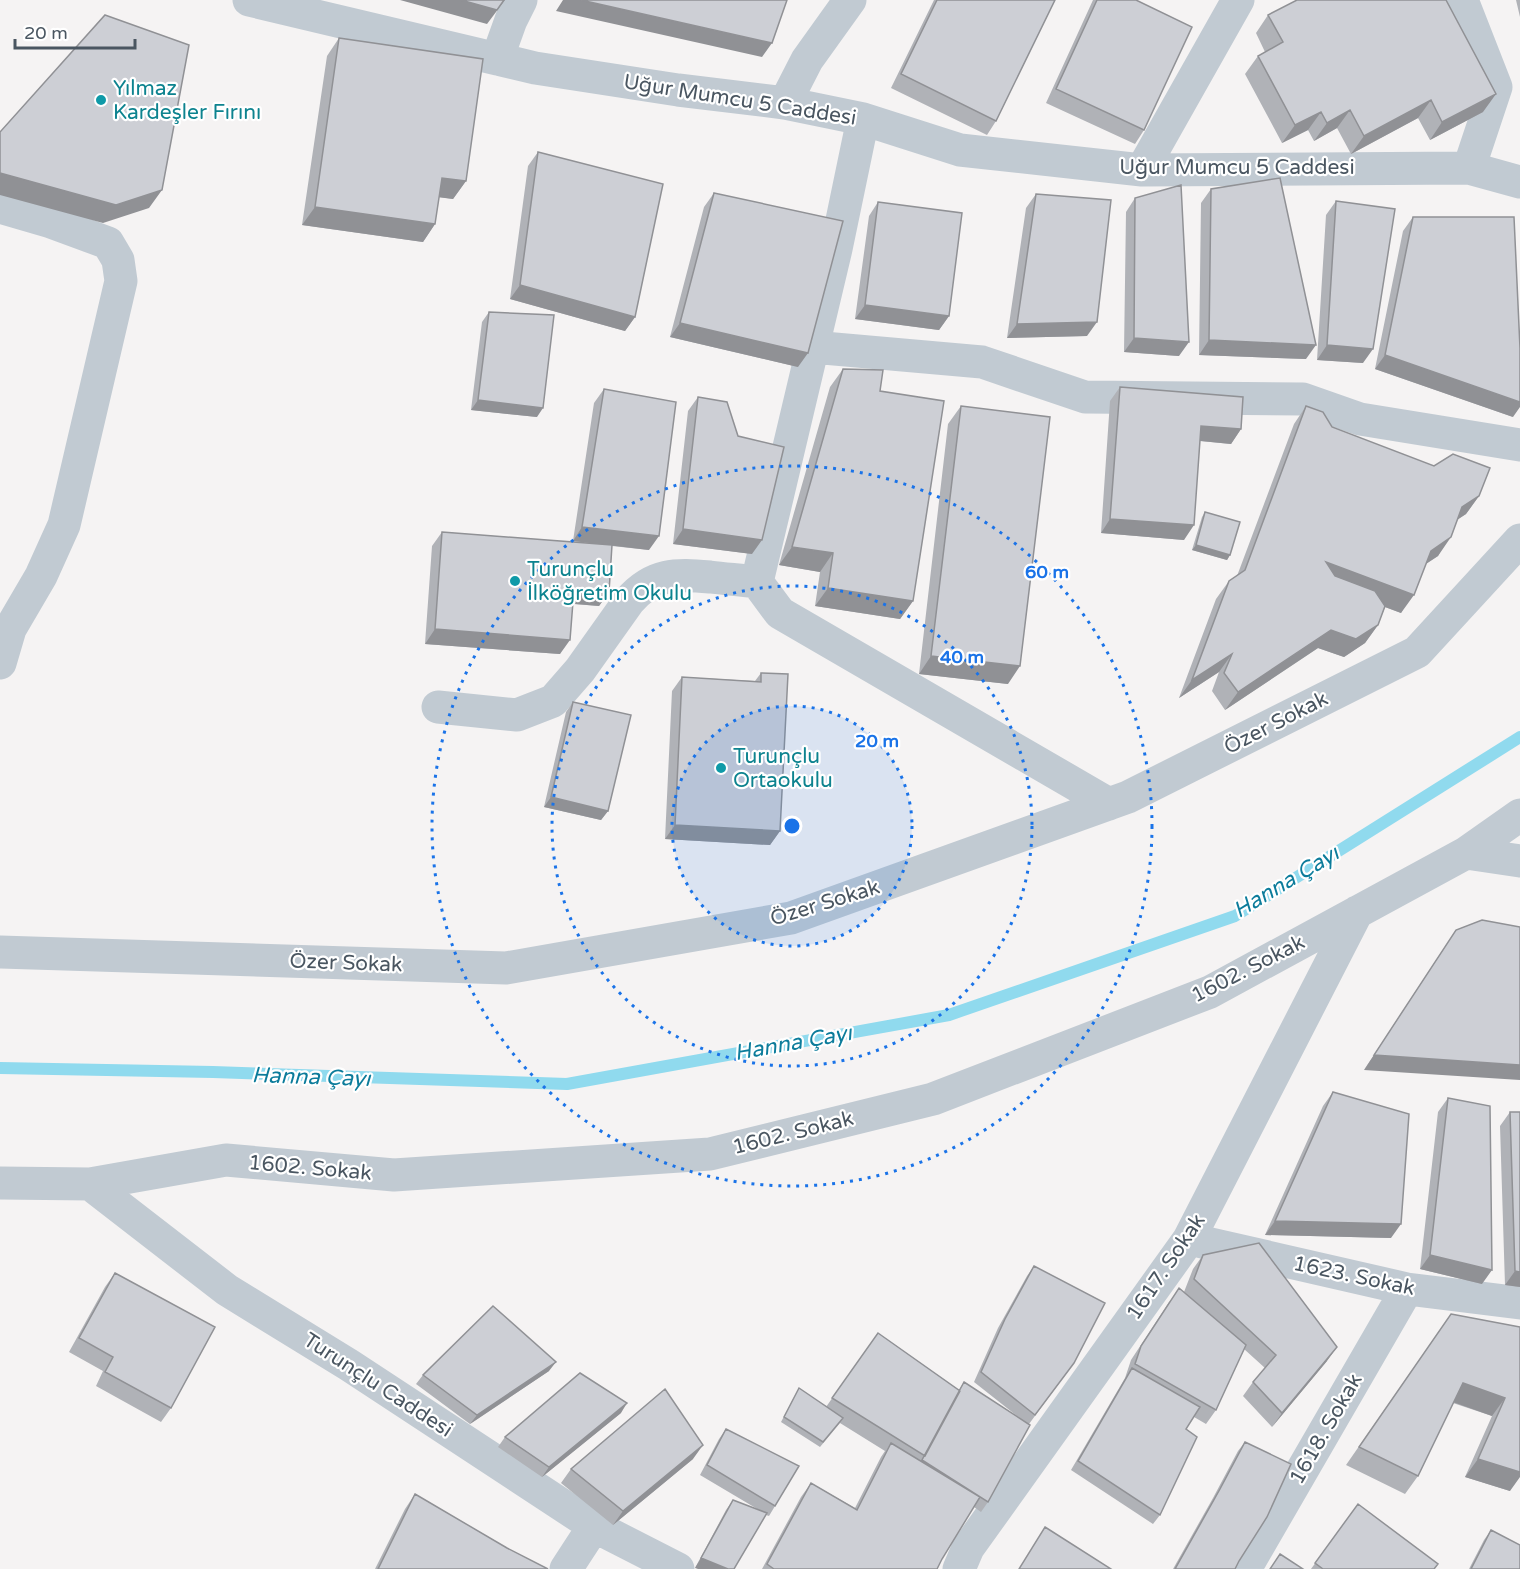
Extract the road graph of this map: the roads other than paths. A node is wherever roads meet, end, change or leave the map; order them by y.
1 (249, 0) edge
2 (520, 0) edge
3 (850, 0) edge
4 (1238, 0) edge
5 (1462, 0) edge
6 (497, 59) junction
7 (785, 103) junction
8 (863, 119) junction
9 (1469, 168) junction
10 (1142, 170) junction
11 (1520, 182) edge
12 (0, 207) edge
13 (812, 347) junction
14 (1520, 445) edge
15 (1520, 540) edge
16 (757, 582) junction
17 (0, 663) edge
18 (438, 707) dead end
19 (1109, 804) junction
20 (1520, 815) edge
21 (1466, 853) junction
22 (1520, 861) edge
23 (1357, 912) junction
24 (0, 951) edge
25 (0, 1183) edge
26 (90, 1184) junction
27 (1189, 1239) junction
28 (1407, 1289) junction
29 (1520, 1304) edge
30 (594, 1526) junction
31 (566, 1569) edge
32 (678, 1569) edge
33 (959, 1569) edge
34 (1245, 1569) edge

1 - 6 street, Uğur Mumcu 5 Caddesi
2 - 6 street
3 - 7 street
4 - 10 street
5 - 9 street
6 - 7 street, Uğur Mumcu 5 Caddesi
7 - 8 street, Uğur Mumcu 5 Caddesi
8 - 10 street, Uğur Mumcu 5 Caddesi
8 - 13 street
9 - 10 street, Uğur Mumcu 5 Caddesi
9 - 11 street, Uğur Mumcu 5 Caddesi
12 - 17 street
13 - 14 street
13 - 16 street
15 - 19 street, Özer Sokak
16 - 18 street
16 - 19 street
19 - 24 street, Özer Sokak
20 - 21 street, 1602. Sokak
21 - 22 street
21 - 23 street, 1602. Sokak
23 - 26 street, 1602. Sokak
23 - 27 street, 1617. Sokak
25 - 26 street, 1602. Sokak
26 - 30 street, Turunçlu Caddesi
27 - 28 street, 1623. Sokak
27 - 33 street, 1617. Sokak
28 - 29 street, 1623. Sokak
28 - 34 street, 1618. Sokak
30 - 31 street
30 - 32 street, Turunçlu Caddesi

